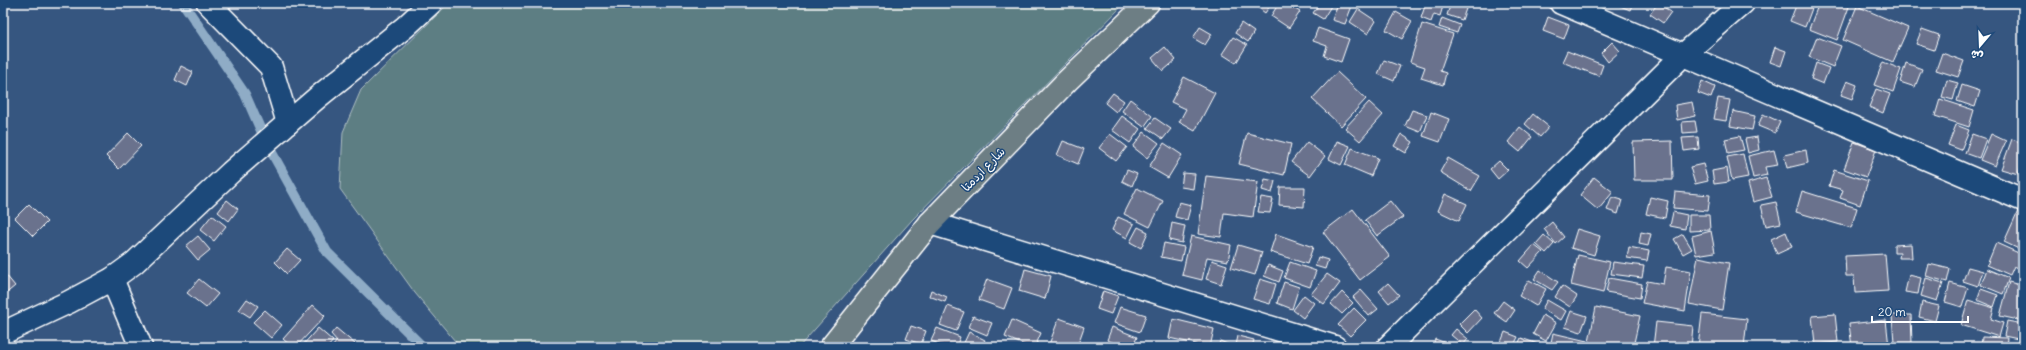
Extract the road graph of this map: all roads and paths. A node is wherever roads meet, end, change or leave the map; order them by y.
1 (208, 3) edge
2 (431, 3) edge
3 (1148, 3) edge
4 (1561, 3) edge
5 (1743, 3) edge
6 (1683, 55) junction
7 (288, 122) junction
8 (2023, 200) edge
9 (930, 223) junction
10 (112, 279) junction
11 (3, 333) edge
12 (141, 347) edge
13 (831, 347) edge
14 (1335, 347) edge
15 (1388, 347) edge

1 - 7 street
2 - 7 street
3 - 9 main road, شارع اردمتا
4 - 6 street
5 - 6 street
6 - 8 street
6 - 15 street
7 - 10 street
9 - 13 main road, شارع اردمتا
9 - 14 street
10 - 11 street
10 - 12 street

